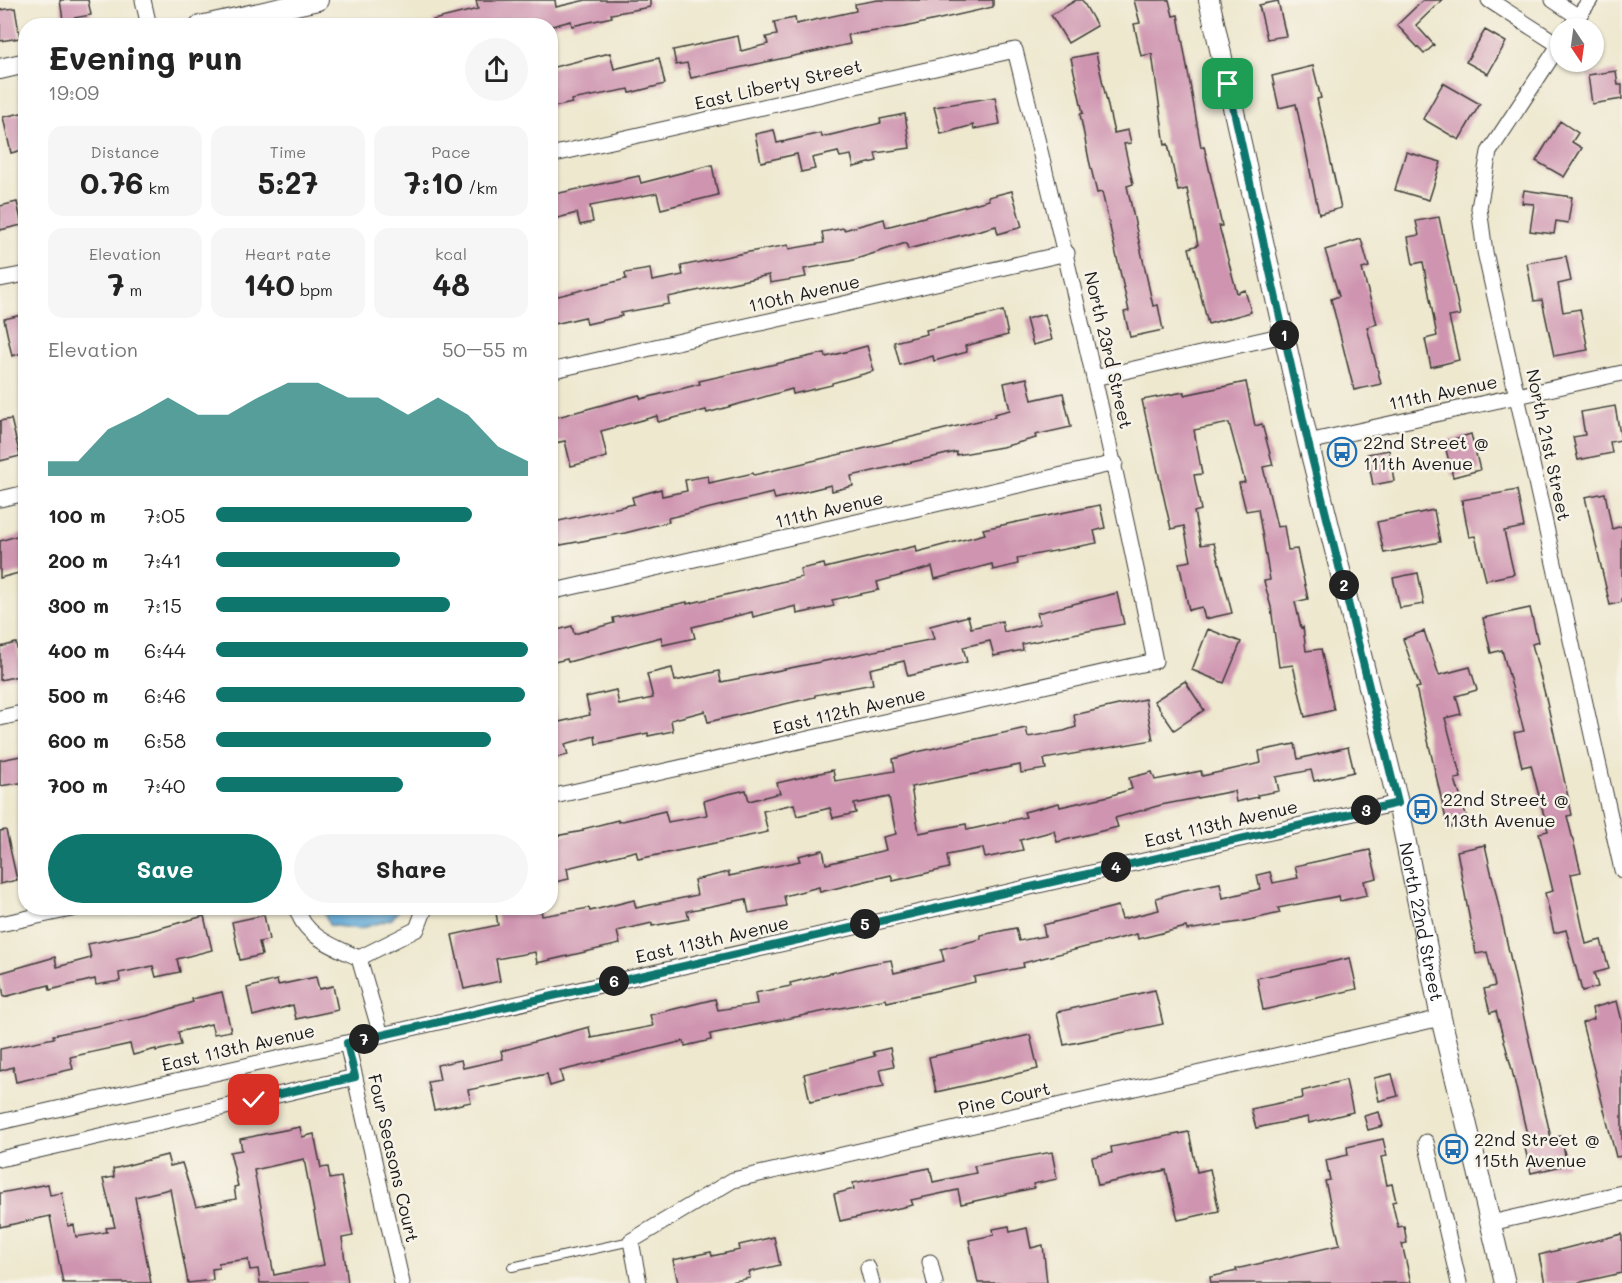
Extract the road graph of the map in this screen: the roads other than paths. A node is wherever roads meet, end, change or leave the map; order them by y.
1 (143, 0) edge
2 (318, 0) edge
3 (1209, 0) edge
4 (1488, 0) edge
5 (1553, 0) edge
6 (1590, 0) edge
7 (147, 18) edge
8 (259, 18) edge
9 (1570, 18) edge
10 (1577, 18) edge
11 (1550, 39) edge
12 (1015, 50) joint
13 (1550, 60) edge
14 (18, 65) edge
15 (0, 69) edge
16 (558, 153) edge
17 (1066, 253) junction
18 (18, 276) edge
19 (0, 279) edge
20 (1284, 334) junction
21 (558, 369) edge
22 (1622, 373) edge
23 (1094, 378) junction
24 (1518, 396) junction
25 (1308, 442) junction
26 (1115, 464) junction
27 (18, 496) edge
28 (0, 500) edge
29 (558, 590) edge
30 (1155, 661) joint
31 (18, 714) edge
32 (0, 717) edge
33 (558, 795) edge
34 (1398, 803) junction
35 (1622, 870) edge
36 (43, 915) edge
37 (298, 915) edge
38 (422, 915) edge
39 (0, 924) edge
40 (359, 958) junction
41 (1442, 1018) junction
42 (381, 1035) junction
43 (347, 1043) junction
44 (355, 1077) junction
45 (0, 1122) edge
46 (1426, 1142) dead end
47 (0, 1159) edge
48 (1622, 1193) edge
49 (1491, 1223) junction
50 (631, 1241) junction
51 (930, 1262) dead end
52 (512, 1267) dead end
53 (402, 1283) edge
54 (639, 1283) edge
55 (935, 1283) edge
56 (1459, 1283) edge
57 (1505, 1283) edge

1 - 7 street
2 - 8 street
3 - 20 street, North 22nd Street
4 - 11 street, North 21st Street
5 - 9 street
6 - 10 street
12 - 16 street, East Liberty Street
12 - 17 street, North 23rd Street
13 - 24 street, North 21st Street
14 - 15 street
17 - 21 street, 110th Avenue
17 - 23 street, North 23rd Street
18 - 19 street
20 - 23 street
20 - 25 street, North 22nd Street
22 - 24 street, 111th Avenue
23 - 26 street, North 23rd Street
24 - 25 street, 111th Avenue
24 - 35 street, North 21st Street
25 - 34 street, North 22nd Street
26 - 29 street, 111th Avenue
26 - 30 street, North 23rd Street
27 - 28 street
30 - 33 street, East 112th Avenue
31 - 32 street
34 - 41 street, North 22nd Street
34 - 42 street, East 113th Avenue
36 - 39 street
37 - 40 street
38 - 40 street
40 - 42 street
41 - 49 street, North 22nd Street
41 - 50 street, Pine Court
42 - 43 street, East 113th Avenue
43 - 44 street, Four Seasons Court
43 - 45 street, East 113th Avenue
44 - 47 street
44 - 53 street, Four Seasons Court
46 - 56 street
48 - 49 street
49 - 57 street, North 22nd Street
50 - 52 lane
50 - 54 street
51 - 55 street

